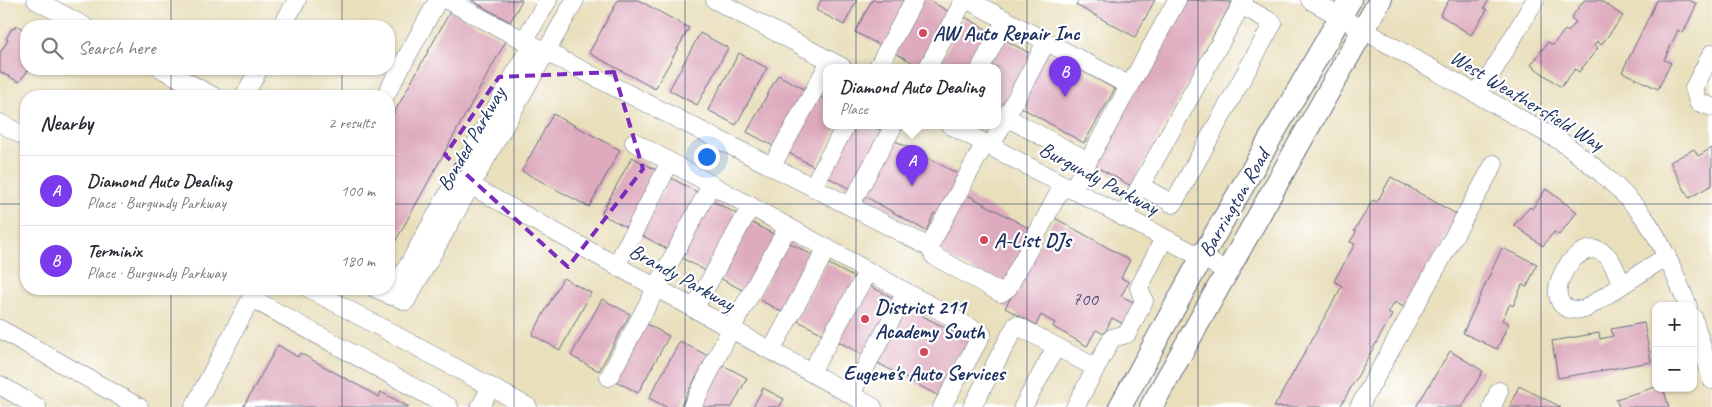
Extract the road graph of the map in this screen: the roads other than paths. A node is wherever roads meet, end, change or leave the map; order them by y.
1 (36, 0) edge
2 (297, 0) edge
3 (438, 0) edge
4 (447, 0) edge
5 (548, 0) edge
6 (575, 0) edge
7 (715, 0) edge
8 (914, 0) edge
9 (966, 0) edge
10 (1177, 0) edge
11 (1310, 0) edge
12 (1380, 0) edge
13 (1536, 0) edge
14 (1242, 2) edge
15 (1346, 8) edge
16 (73, 20) edge
17 (285, 20) edge
18 (1006, 20) junction
19 (1363, 30) junction
20 (1046, 42) junction
21 (534, 47) junction
22 (1712, 54) edge
23 (828, 64) edge
24 (880, 64) edge
25 (930, 64) edge
26 (983, 64) edge
27 (173, 75) edge
28 (256, 75) edge
29 (823, 81) edge
30 (1130, 86) junction
31 (202, 90) edge
32 (247, 90) edge
33 (388, 90) edge
34 (1475, 93) junction
35 (1712, 107) edge
36 (1006, 117) junction
37 (0, 123) edge
38 (1001, 125) edge
39 (844, 129) edge
40 (892, 129) edge
41 (958, 129) edge
42 (998, 129) edge
43 (20, 134) edge
44 (634, 142) dead end
45 (988, 145) junction
46 (1088, 161) junction
47 (670, 162) junction
48 (1494, 164) dead end
49 (772, 166) junction
50 (463, 182) junction
51 (711, 185) junction
52 (813, 186) junction
53 (1141, 186) junction
54 (1068, 187) junction
55 (751, 206) junction
56 (850, 206) junction
57 (1123, 217) junction
58 (788, 227) junction
59 (1164, 238) junction
60 (929, 247) junction
61 (827, 248) junction
62 (1667, 256) junction
63 (1202, 258) junction
64 (616, 266) junction
65 (868, 271) junction
66 (1227, 271) junction
67 (1622, 284) dead end
68 (657, 288) junction
69 (395, 289) edge
70 (906, 292) junction
71 (253, 295) edge
72 (256, 295) edge
73 (321, 295) edge
74 (1686, 302) edge
75 (694, 309) junction
76 (0, 329) edge
77 (731, 329) junction
78 (1697, 330) edge
79 (1056, 346) junction
80 (771, 351) junction
81 (1096, 368) junction
82 (811, 372) junction
83 (609, 378) dead end
84 (1712, 380) edge
85 (0, 385) edge
86 (490, 387) junction
87 (1498, 390) dead end
88 (846, 398) edge
89 (37, 407) edge
90 (139, 407) edge
91 (194, 407) edge
92 (449, 407) edge
93 (480, 407) edge
94 (528, 407) edge
95 (692, 407) edge
96 (873, 407) edge
97 (942, 407) edge
98 (972, 407) edge
99 (1023, 407) edge
100 (1075, 407) edge
101 (1120, 407) edge
102 (1151, 407) edge
103 (1359, 407) edge
104 (1492, 407) edge

1 - 16 street
2 - 17 street
3 - 33 street
4 - 21 street
5 - 21 street
6 - 21 street, Bonded Parkway
7 - 23 street
8 - 24 street
9 - 18 street
9 - 25 street
10 - 30 street
11 - 15 street, West Weathersfield Way
12 - 19 main road, Barrington Road
13 - 34 street
14 - 53 street
14 - 53 street
15 - 19 street, West Weathersfield Way
15 - 63 main road, Barrington Road
18 - 20 street
18 - 26 street
19 - 34 street, West Weathersfield Way
19 - 66 main road, Barrington Road
20 - 30 street
20 - 36 street
21 - 49 street
21 - 50 street, Bonded Parkway
22 - 35 street
27 - 31 street
28 - 32 street
29 - 49 street
30 - 46 street
34 - 62 street, West Weathersfield Way
36 - 38 street
36 - 46 street
37 - 43 street
39 - 52 street
40 - 56 street
41 - 45 street, Burgundy Parkway
42 - 45 street
44 - 47 street
45 - 54 street, Burgundy Parkway
45 - 60 street
46 - 54 street
47 - 51 street
47 - 64 street
48 - 103 street
49 - 52 street
50 - 64 street, Brandy Parkway
50 - 69 street, Bonded Parkway
51 - 55 street
51 - 68 street
52 - 56 street
53 - 57 street
54 - 57 street, Burgundy Parkway
54 - 60 street
55 - 58 street
55 - 75 street
56 - 60 street
57 - 59 street, Burgundy Parkway
58 - 61 street
58 - 77 street
59 - 63 street, Burgundy Parkway
59 - 81 street
61 - 65 street
61 - 80 street
62 - 67 street
62 - 74 street, West Weathersfield Way
63 - 66 street, Burgundy Parkway
63 - 101 main road, Barrington Road
64 - 68 street, Brandy Parkway
65 - 70 street
65 - 82 street
66 - 102 main road, Barrington Road
68 - 75 street, Brandy Parkway
68 - 83 street
70 - 88 street
70 - 97 street
71 - 91 street
72 - 92 street
73 - 86 street
75 - 77 street, Brandy Parkway
76 - 90 street
77 - 80 street, Brandy Parkway
77 - 95 street
78 - 84 street
79 - 81 street
79 - 98 street
79 - 99 street
80 - 82 street, Brandy Parkway
81 - 100 street
82 - 88 street, Brandy Parkway
85 - 89 street
86 - 93 street
86 - 94 street
87 - 104 street
88 - 96 street, Brandy Parkway

